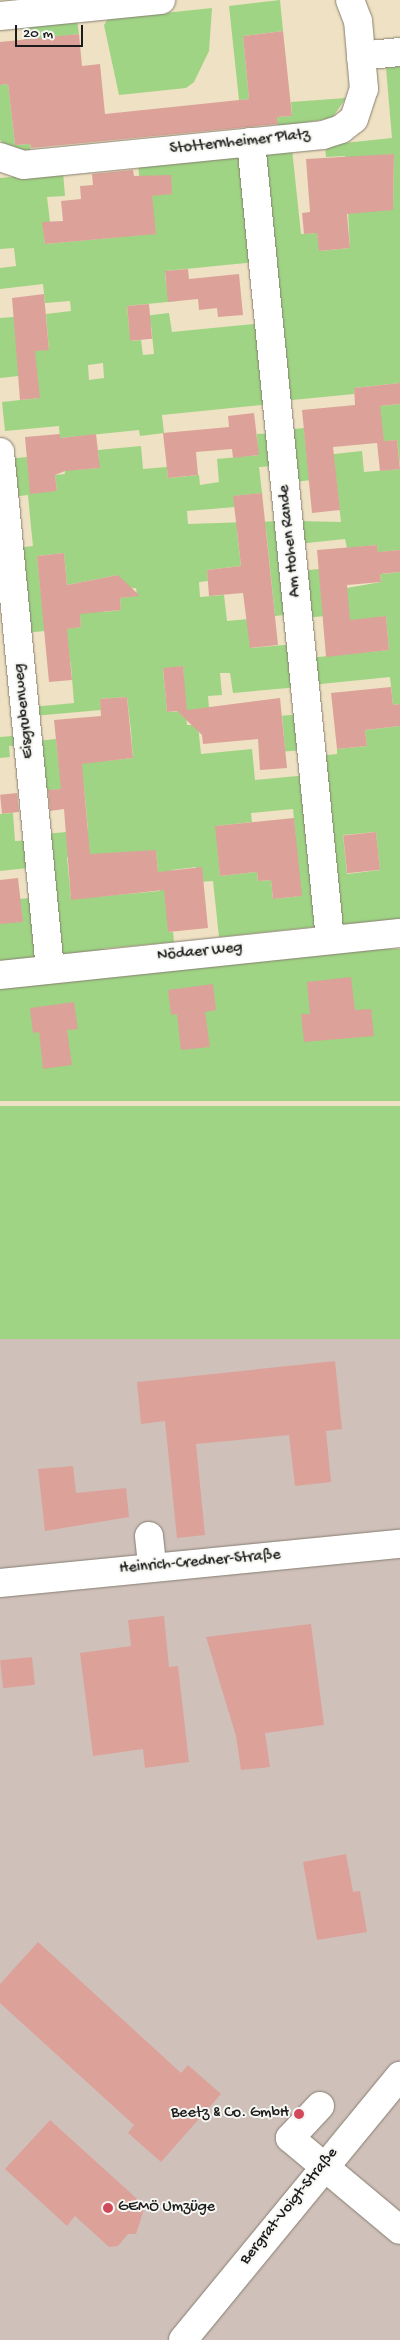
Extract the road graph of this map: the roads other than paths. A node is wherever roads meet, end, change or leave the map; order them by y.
1 (161, 0) edge
2 (350, 0) edge
3 (0, 16) edge
4 (400, 52) edge
5 (362, 56) junction
6 (251, 142) junction
7 (0, 157) edge
8 (0, 452) edge
9 (400, 932) edge
10 (330, 939) junction
11 (50, 970) junction
12 (0, 975) edge
13 (149, 1536) dead end
14 (400, 1544) edge
15 (152, 1567) junction
16 (0, 1583) edge
17 (400, 2076) edge
18 (320, 2106) dead end
19 (324, 2166) junction
20 (400, 2230) edge
21 (183, 2340) edge

1 - 3 street
2 - 5 street, Stotternheimer Platz
4 - 5 street
5 - 6 street, Stotternheimer Platz
6 - 7 street, Stotternheimer Platz
6 - 10 street, Am Hohen Rande
8 - 11 street, Eisgrubenweg
9 - 10 street, Nödaer Weg
10 - 11 street, Nödaer Weg
11 - 12 street, Nödaer Weg
13 - 15 street
14 - 15 street, Heinrich-Credner-Straße
15 - 16 street, Heinrich-Credner-Straße
17 - 19 street, Bergrat-Voigt-Straße
18 - 19 street
19 - 20 street
19 - 21 street, Bergrat-Voigt-Straße

